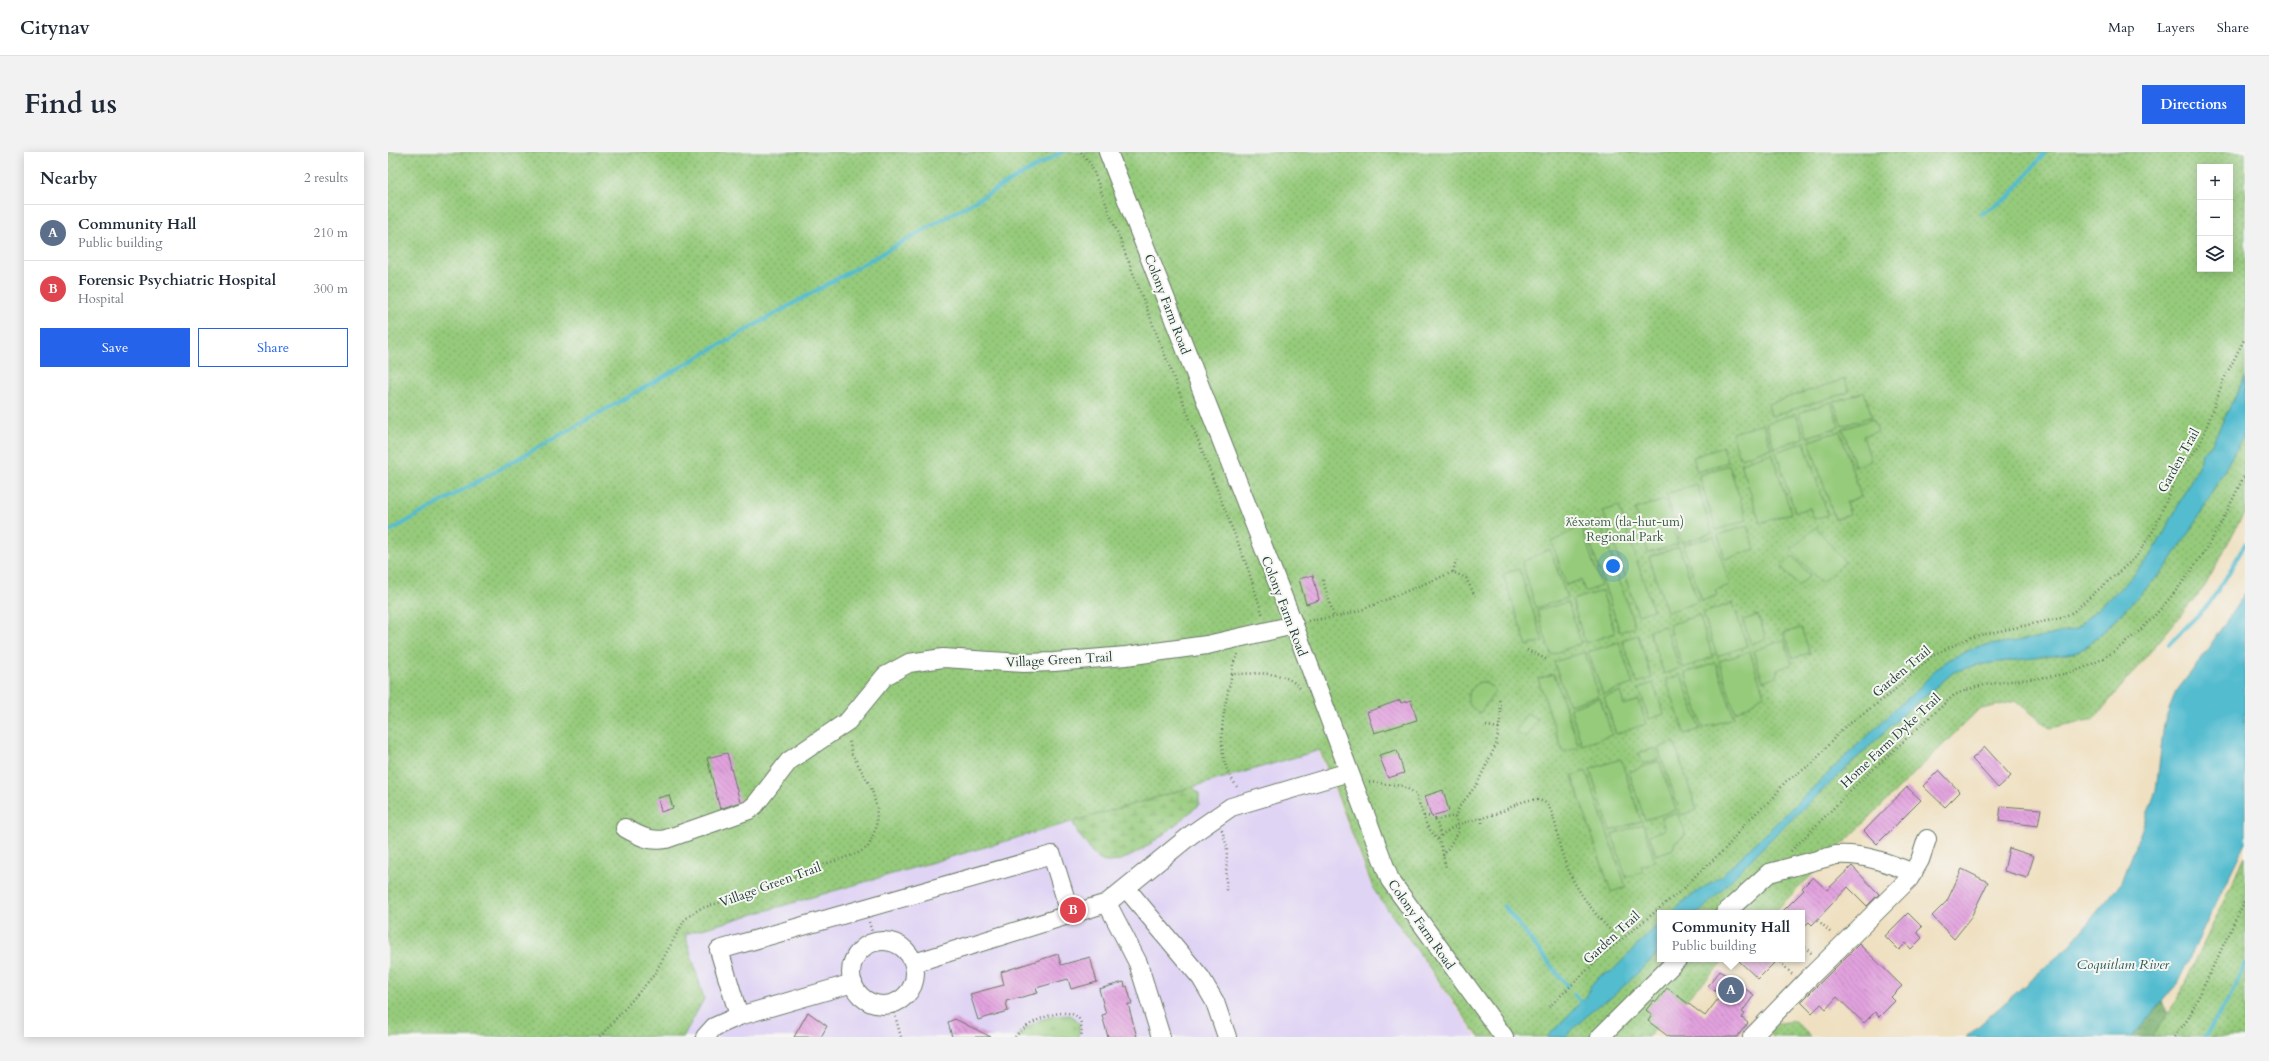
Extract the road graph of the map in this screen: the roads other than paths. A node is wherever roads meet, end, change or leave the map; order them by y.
1 (1108, 152) edge
2 (1294, 626) junction
3 (1348, 772) junction
4 (625, 828) dead end
5 (1927, 839) dead end
6 (1913, 873) junction
7 (1126, 888) junction
8 (1107, 903) junction
9 (1728, 910) edge
10 (1070, 913) junction
11 (1675, 962) edge
12 (914, 963) junction
13 (853, 983) junction
14 (739, 1016) junction
15 (705, 1037) edge
16 (1161, 1037) edge
17 (1227, 1037) edge
18 (1504, 1037) edge
19 (1600, 1037) edge
20 (1752, 1037) edge

1 - 2 street, Colony Farm Road
2 - 3 street, Colony Farm Road
2 - 4 street, Village Green Trail
3 - 7 street
3 - 18 street, Colony Farm Road
5 - 6 street
6 - 9 street
6 - 20 street
7 - 8 street
7 - 17 street
8 - 10 street
8 - 16 street
10 - 12 street
10 - 14 street
11 - 19 street
12 - 13 street
12 - 13 street
13 - 14 street
14 - 15 street

